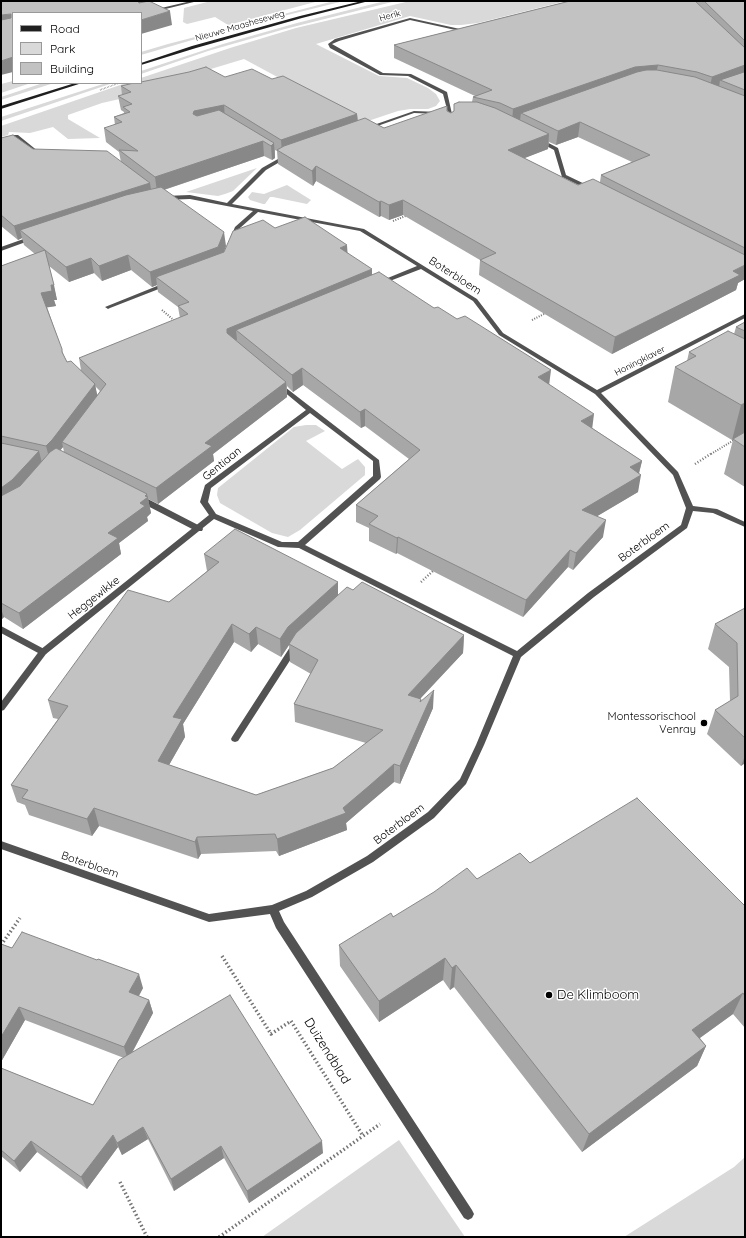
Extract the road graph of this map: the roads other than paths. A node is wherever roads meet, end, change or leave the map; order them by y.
1 (196, 1) edge
2 (367, 1) edge
3 (142, 14) edge
4 (467, 28) edge
5 (142, 64) edge
6 (77, 84) edge
7 (1, 108) edge
8 (457, 113) edge
9 (450, 116) junction
10 (363, 130) edge
11 (16, 136) edge
12 (531, 136) edge
13 (296, 153) edge
14 (275, 154) edge
15 (40, 155) edge
16 (282, 158) junction
17 (592, 190) edge
18 (159, 198) edge
19 (229, 204) junction
20 (257, 210) junction
21 (40, 236) edge
22 (232, 242) edge
23 (1, 249) edge
24 (420, 267) junction
25 (172, 283) edge
26 (373, 286) edge
27 (108, 307) dead end
28 (745, 316) edge
29 (691, 345) junction
30 (698, 348) edge
31 (274, 381) edge
32 (597, 393) junction
33 (310, 410) junction
34 (136, 497) edge
35 (690, 508) junction
36 (213, 516) junction
37 (745, 524) edge
38 (199, 529) junction
39 (300, 545) junction
40 (1, 629) edge
41 (299, 642) edge
42 (43, 652) junction
43 (518, 654) junction
44 (1, 708) edge
45 (235, 738) dead end
46 (1, 845) edge
47 (274, 909) junction
48 (468, 1214) dead end

1 - 3 street
2 - 5 main road, Nieuwe Maasheseweg
4 - 9 street, Herik
6 - 7 main road
8 - 9 street
9 - 10 street
11 - 15 street
12 - 17 street
13 - 16 street
14 - 16 street
16 - 19 street
18 - 19 street, Boterbloem
19 - 20 street, Boterbloem
20 - 22 street
20 - 24 street, Boterbloem
21 - 23 street
24 - 26 street
24 - 32 street, Boterbloem
25 - 27 street
28 - 29 street, Honingklaver
29 - 30 street
29 - 32 street, Honingklaver
31 - 33 street
32 - 35 street, Boterbloem
33 - 36 street, Gentiaan
33 - 39 street
34 - 38 street
35 - 37 street
35 - 43 street, Boterbloem
36 - 38 street, Heggewikke
36 - 39 street
38 - 42 street, Heggewikke
39 - 43 street
40 - 42 street
41 - 45 street
42 - 44 street, Heggewikke
43 - 47 street, Boterbloem
46 - 47 street, Boterbloem
47 - 48 street

